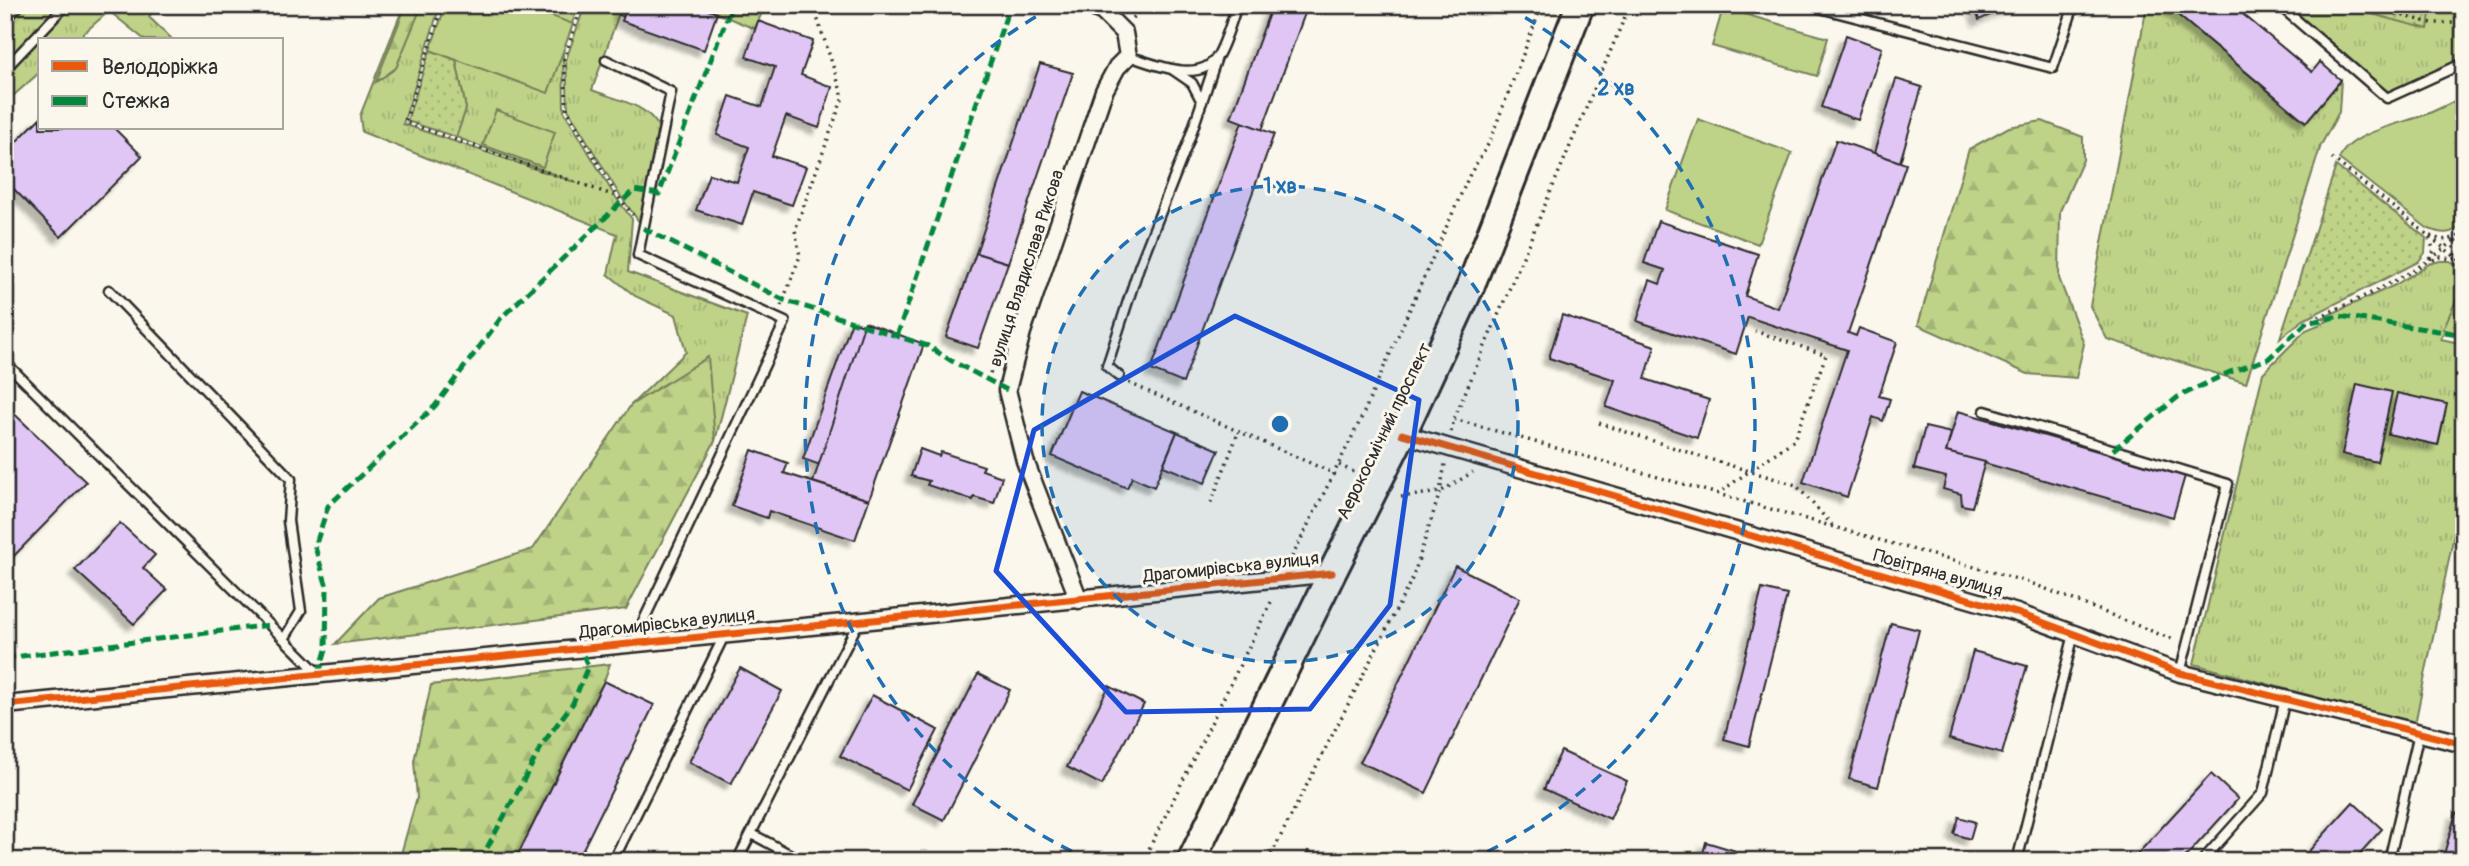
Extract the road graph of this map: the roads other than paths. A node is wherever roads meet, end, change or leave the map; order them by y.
1 (66, 5) edge
2 (1090, 5) edge
3 (1237, 5) edge
4 (1580, 5) edge
5 (1808, 5) edge
6 (2074, 5) edge
7 (2279, 5) edge
8 (1128, 56) junction
9 (606, 60) dead end
10 (1216, 60) junction
11 (2464, 63) edge
12 (5, 69) edge
13 (1171, 69) junction
14 (1202, 102) junction
15 (109, 290) dead end
16 (5, 362) edge
17 (1119, 376) road end
18 (1985, 411) dead end
19 (1402, 434) junction
20 (1332, 573) junction
21 (1079, 600) junction
22 (859, 620) junction
23 (725, 633) junction
24 (2074, 634) junction
25 (284, 639) junction
26 (633, 642) junction
27 (2180, 673) junction
28 (319, 674) junction
29 (2285, 699) junction
30 (5, 705) edge
31 (2419, 733) junction
32 (2464, 744) edge
33 (752, 834) junction
34 (613, 861) edge
35 (737, 861) edge
36 (802, 861) edge
37 (1191, 861) edge
38 (2017, 861) edge
39 (2202, 861) edge
40 (2389, 861) edge

1 - 12 lane
2 - 8 street
3 - 10 lane
4 - 19 highway, Аерокосмічний проспект
5 - 6 lane
7 - 11 lane
8 - 13 lane
8 - 21 street, вулиця Владислава Рикова
9 - 26 lane
10 - 13 lane
10 - 14 lane
13 - 14 lane
14 - 17 lane
15 - 25 lane
16 - 25 lane
18 - 27 lane
19 - 20 highway, Аерокосмічний проспект
19 - 24 street, Повітряна вулиця
20 - 21 street, Драгомирівська вулиця
20 - 37 highway, Аерокосмічний проспект
21 - 22 street, Драгомирівська вулиця
22 - 23 street, Драгомирівська вулиця
22 - 33 lane
23 - 26 street, Драгомирівська вулиця
23 - 34 lane
24 - 27 street, Повітряна вулиця
24 - 38 lane
25 - 28 lane
26 - 28 street, Драгомирівська вулиця
27 - 29 street, Повітряна вулиця
28 - 30 street, Драгомирівська вулиця
29 - 31 street, Повітряна вулиця
29 - 39 lane
31 - 32 street, Повітряна вулиця
31 - 40 lane
33 - 35 lane
33 - 36 lane

